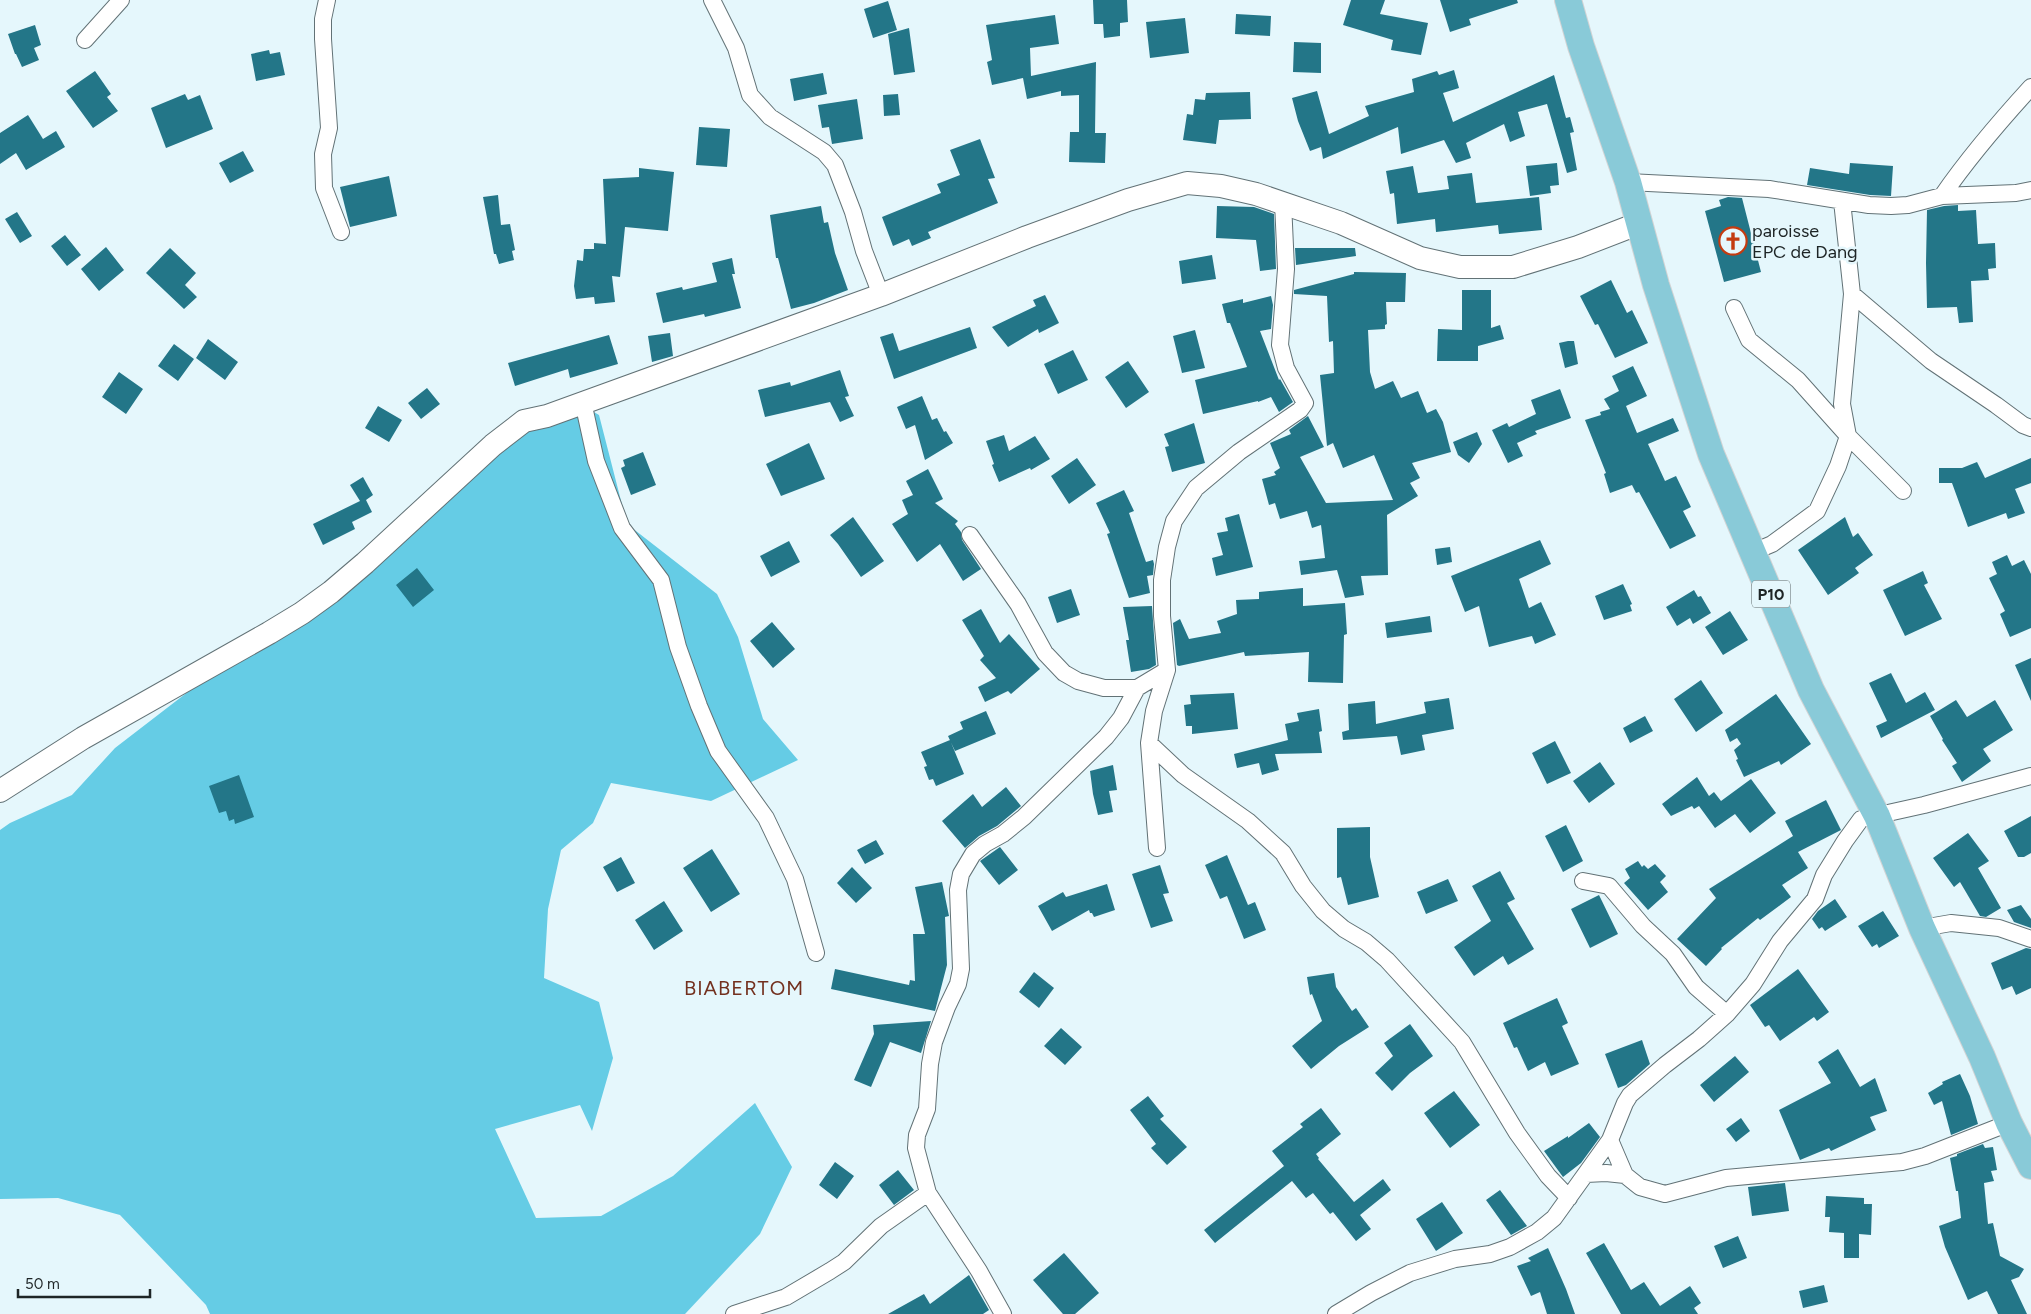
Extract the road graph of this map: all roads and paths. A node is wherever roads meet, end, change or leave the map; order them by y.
1 (121, 0) edge
2 (327, 0) edge
3 (712, 0) edge
4 (1568, 0) edge
5 (85, 40) dead end
6 (2031, 87) edge
7 (1628, 182) junction
8 (2031, 190) edge
9 (1942, 196) junction
10 (1842, 201) junction
11 (1283, 202) junction
12 (1640, 223) junction
13 (341, 232) dead end
14 (1852, 294) junction
15 (881, 295) junction
16 (1734, 308) dead end
17 (583, 402) junction
18 (2031, 428) edge
19 (1848, 436) junction
20 (1903, 491) dead end
21 (970, 535) dead end
22 (1753, 552) junction
23 (1166, 670) junction
24 (1137, 688) junction
25 (1149, 744) junction
26 (2031, 776) edge
27 (0, 792) edge
28 (1877, 816) junction
29 (1157, 848) dead end
30 (1582, 881) dead end
31 (1922, 928) junction
32 (2031, 939) edge
33 (816, 953) dead end
34 (1726, 1014) junction
35 (2009, 1123) junction
36 (1610, 1140) junction
37 (2031, 1166) edge
38 (1586, 1174) junction
39 (1625, 1175) junction
40 (928, 1193) junction
41 (1569, 1198) junction
42 (734, 1314) edge
43 (1003, 1314) edge
44 (1336, 1314) edge

1 - 5 street
2 - 13 street
3 - 15 street
4 - 7 main road, P10
6 - 9 street
7 - 10 street
7 - 12 main road, P10
8 - 9 street
9 - 10 street
10 - 14 street
11 - 12 street
11 - 15 street
11 - 23 street
12 - 22 main road, P10
14 - 18 street
14 - 19 street
15 - 17 street
16 - 19 street
17 - 27 street
17 - 33 street
19 - 20 street
19 - 22 street
21 - 24 street
22 - 28 main road, P10
23 - 24 street
23 - 25 street
24 - 40 street
25 - 29 street
25 - 41 street
26 - 28 street
28 - 31 main road, P10
28 - 34 street
30 - 34 street
31 - 32 street
31 - 35 main road, P10
34 - 36 street
35 - 37 main road, P10
35 - 39 street
36 - 38 street
36 - 39 street
38 - 39 street
38 - 41 street
40 - 42 street
40 - 43 street
41 - 44 street

